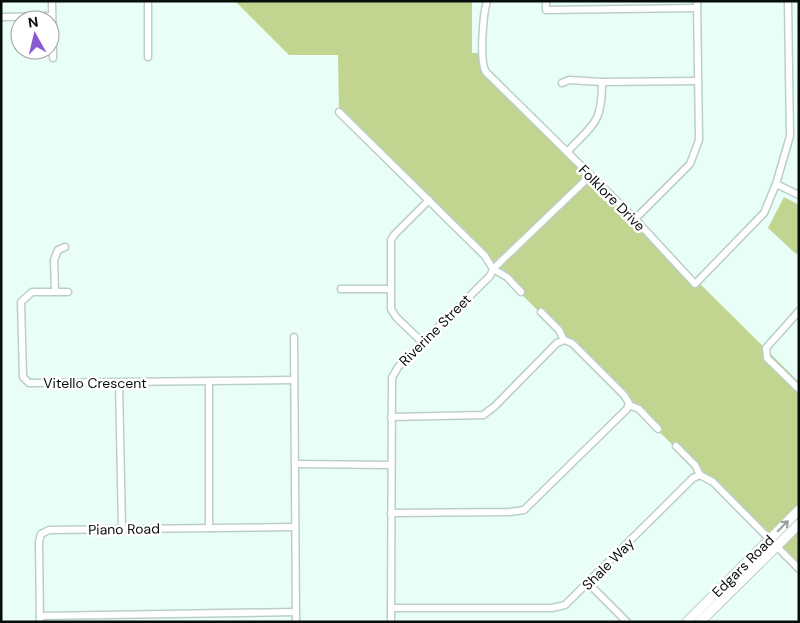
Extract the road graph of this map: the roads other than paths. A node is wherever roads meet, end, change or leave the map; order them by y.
1 (148, 1) edge
2 (487, 1) edge
3 (546, 1) edge
4 (788, 1) edge
5 (697, 4) edge
6 (148, 57) dead end
7 (698, 81) junction
8 (602, 82) junction
9 (562, 83) dead end
10 (339, 112) dead end
11 (567, 152) junction
12 (590, 176) junction
13 (776, 184) junction
14 (799, 195) edge
15 (429, 200) junction
16 (635, 219) junction
17 (64, 247) dead end
18 (492, 270) junction
19 (341, 289) dead end
20 (390, 289) junction
21 (55, 292) junction
22 (68, 292) dead end
23 (521, 292) dead end
24 (799, 311) edge
25 (541, 312) dead end
26 (294, 337) dead end
27 (564, 340) junction
28 (423, 343) junction
29 (294, 380) junction
30 (208, 382) junction
31 (119, 383) junction
32 (799, 389) edge
33 (629, 405) junction
34 (391, 417) junction
35 (658, 429) dead end
36 (676, 446) dead end
37 (295, 464) junction
38 (391, 465) junction
39 (700, 475) junction
40 (799, 510) edge
41 (391, 513) junction
42 (799, 524) edge
43 (295, 527) junction
44 (209, 528) junction
45 (122, 529) junction
46 (773, 542) junction
47 (799, 568) edge
48 (589, 584) junction
49 (391, 608) junction
50 (296, 612) junction
51 (40, 619) edge
52 (296, 622) edge
53 (391, 622) edge
54 (627, 622) edge
55 (687, 622) edge
56 (700, 622) edge

1 - 6 street
2 - 11 street, Folklore Drive
3 - 5 street
4 - 13 street
5 - 7 street
7 - 8 street
7 - 16 street
8 - 9 street
8 - 11 street
10 - 15 street
11 - 12 street, Folklore Drive
12 - 16 street, Folklore Drive
12 - 18 street, Riverine Street
13 - 14 street
13 - 16 street, Folklore Drive
15 - 18 street
15 - 20 street
17 - 21 street
18 - 23 street
18 - 28 street, Riverine Street
19 - 20 street
20 - 28 street
21 - 22 street, Vitello Crescent
21 - 31 street, Vitello Crescent
24 - 32 street
25 - 27 street
26 - 29 street
27 - 33 street
27 - 34 street
28 - 34 street, Riverine Street
29 - 30 street, Vitello Crescent
29 - 37 street
30 - 31 street, Vitello Crescent
30 - 44 street
31 - 45 street
33 - 35 street
33 - 41 street
34 - 38 street, Riverine Street
36 - 39 street
37 - 38 street
37 - 43 street
38 - 41 street, Riverine Street
39 - 46 street
39 - 48 street, Shale Way
46 -> 40 street, Edgars Road
41 - 49 street, Riverine Street
42 - 46 street, Edgars Road
43 - 44 street, Piano Road
43 - 50 street
44 - 45 street, Piano Road
45 - 51 street, Piano Road
46 - 47 street
46 - 55 street, Edgars Road
46 - 56 street, Edgars Road
48 - 49 street, Shale Way
48 - 54 street
49 - 53 street, Riverine Street
50 - 51 street
50 - 52 street

